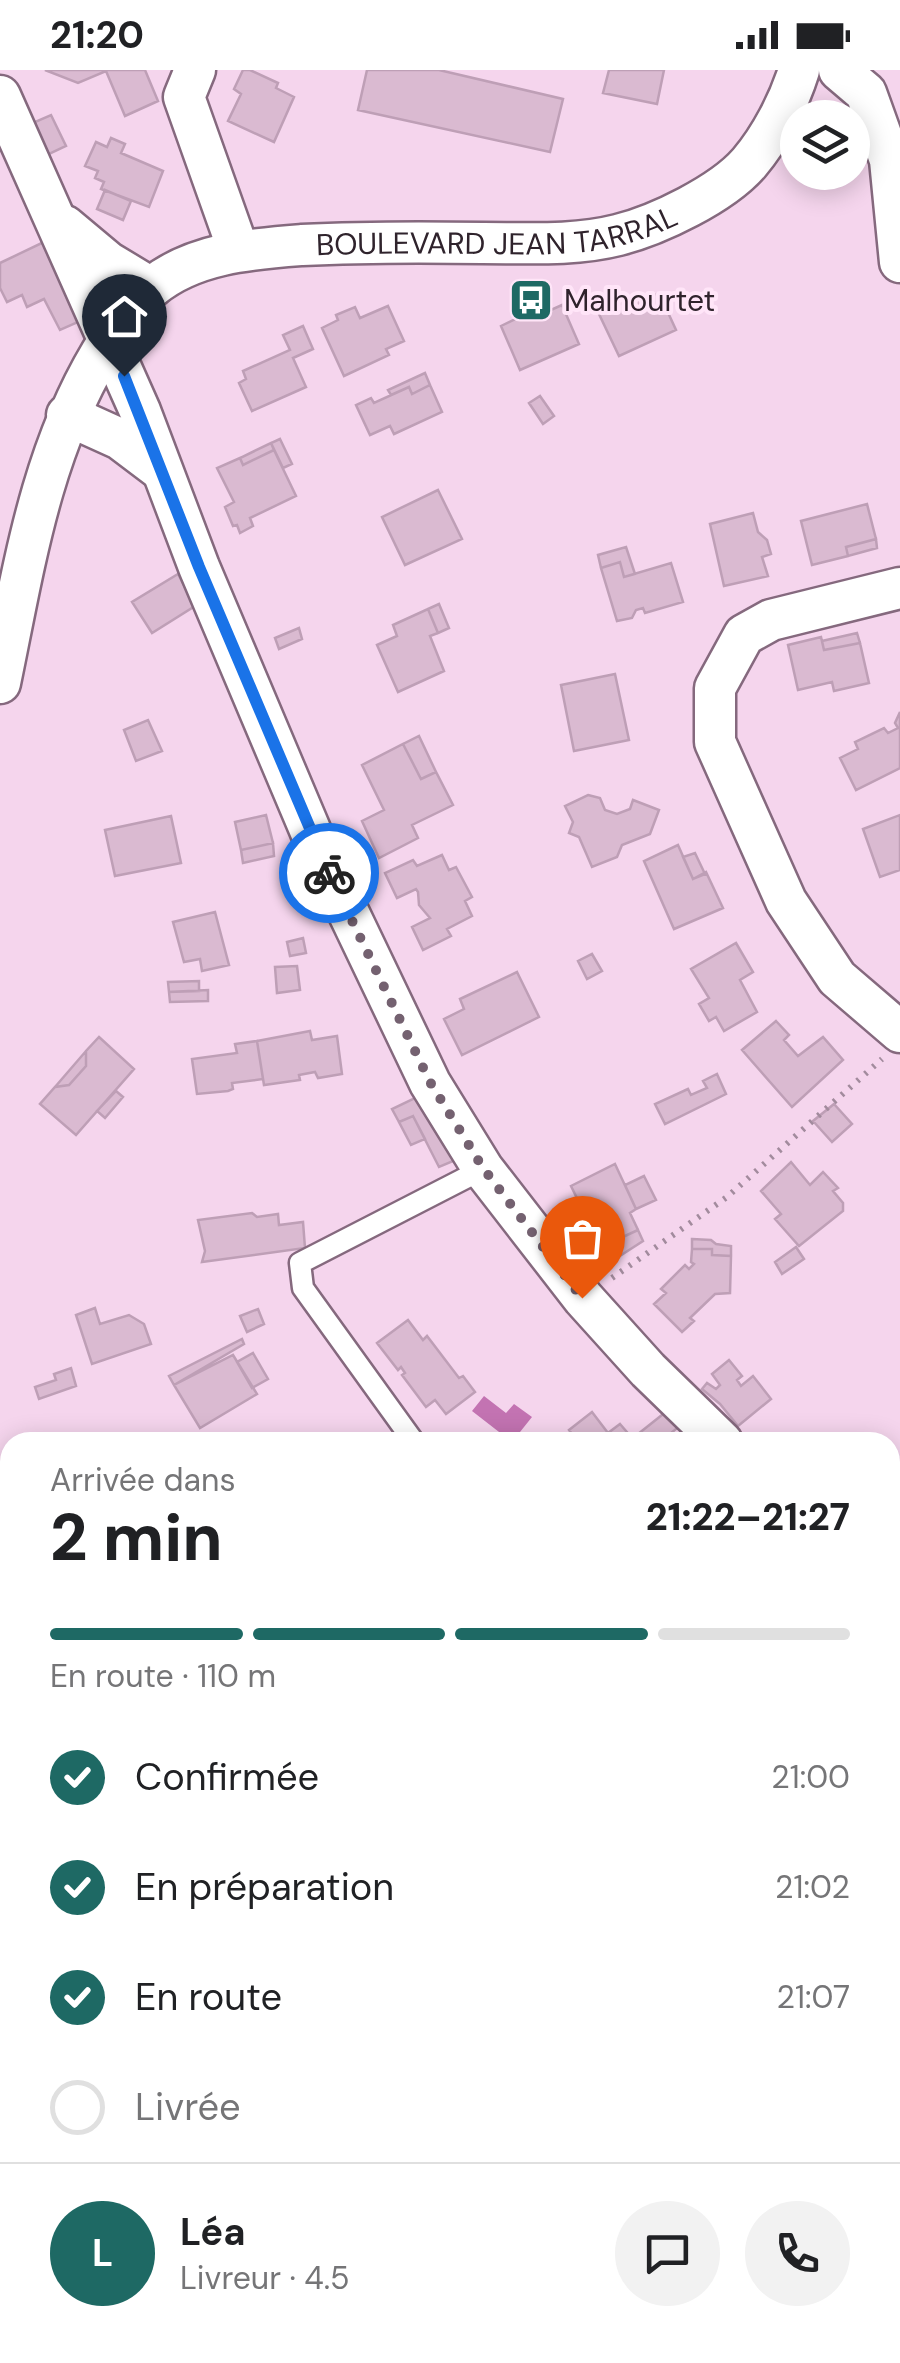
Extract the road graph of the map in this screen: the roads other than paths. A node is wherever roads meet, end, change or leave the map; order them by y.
1 (195, 70) edge
2 (799, 70) edge
3 (839, 70) edge
4 (0, 96) edge
5 (58, 221) junction
6 (238, 249) junction
7 (900, 262) edge
8 (143, 296) junction
9 (109, 340) junction
10 (67, 415) junction
11 (161, 470) junction
12 (900, 588) edge
13 (0, 683) edge
14 (893, 1044) edge
15 (483, 1168) junction
16 (407, 1432) edge
17 (712, 1432) edge

1 - 6 street
2 - 6 street, BOULEVARD JEAN TARRAL
3 - 7 street
4 - 5 street
5 - 8 street
5 - 9 street
6 - 8 street, BOULEVARD JEAN TARRAL
8 - 9 street
9 - 10 street
9 - 11 street
10 - 11 street
10 - 13 street
11 - 15 street
12 - 14 street
15 - 16 lane
15 - 17 street

